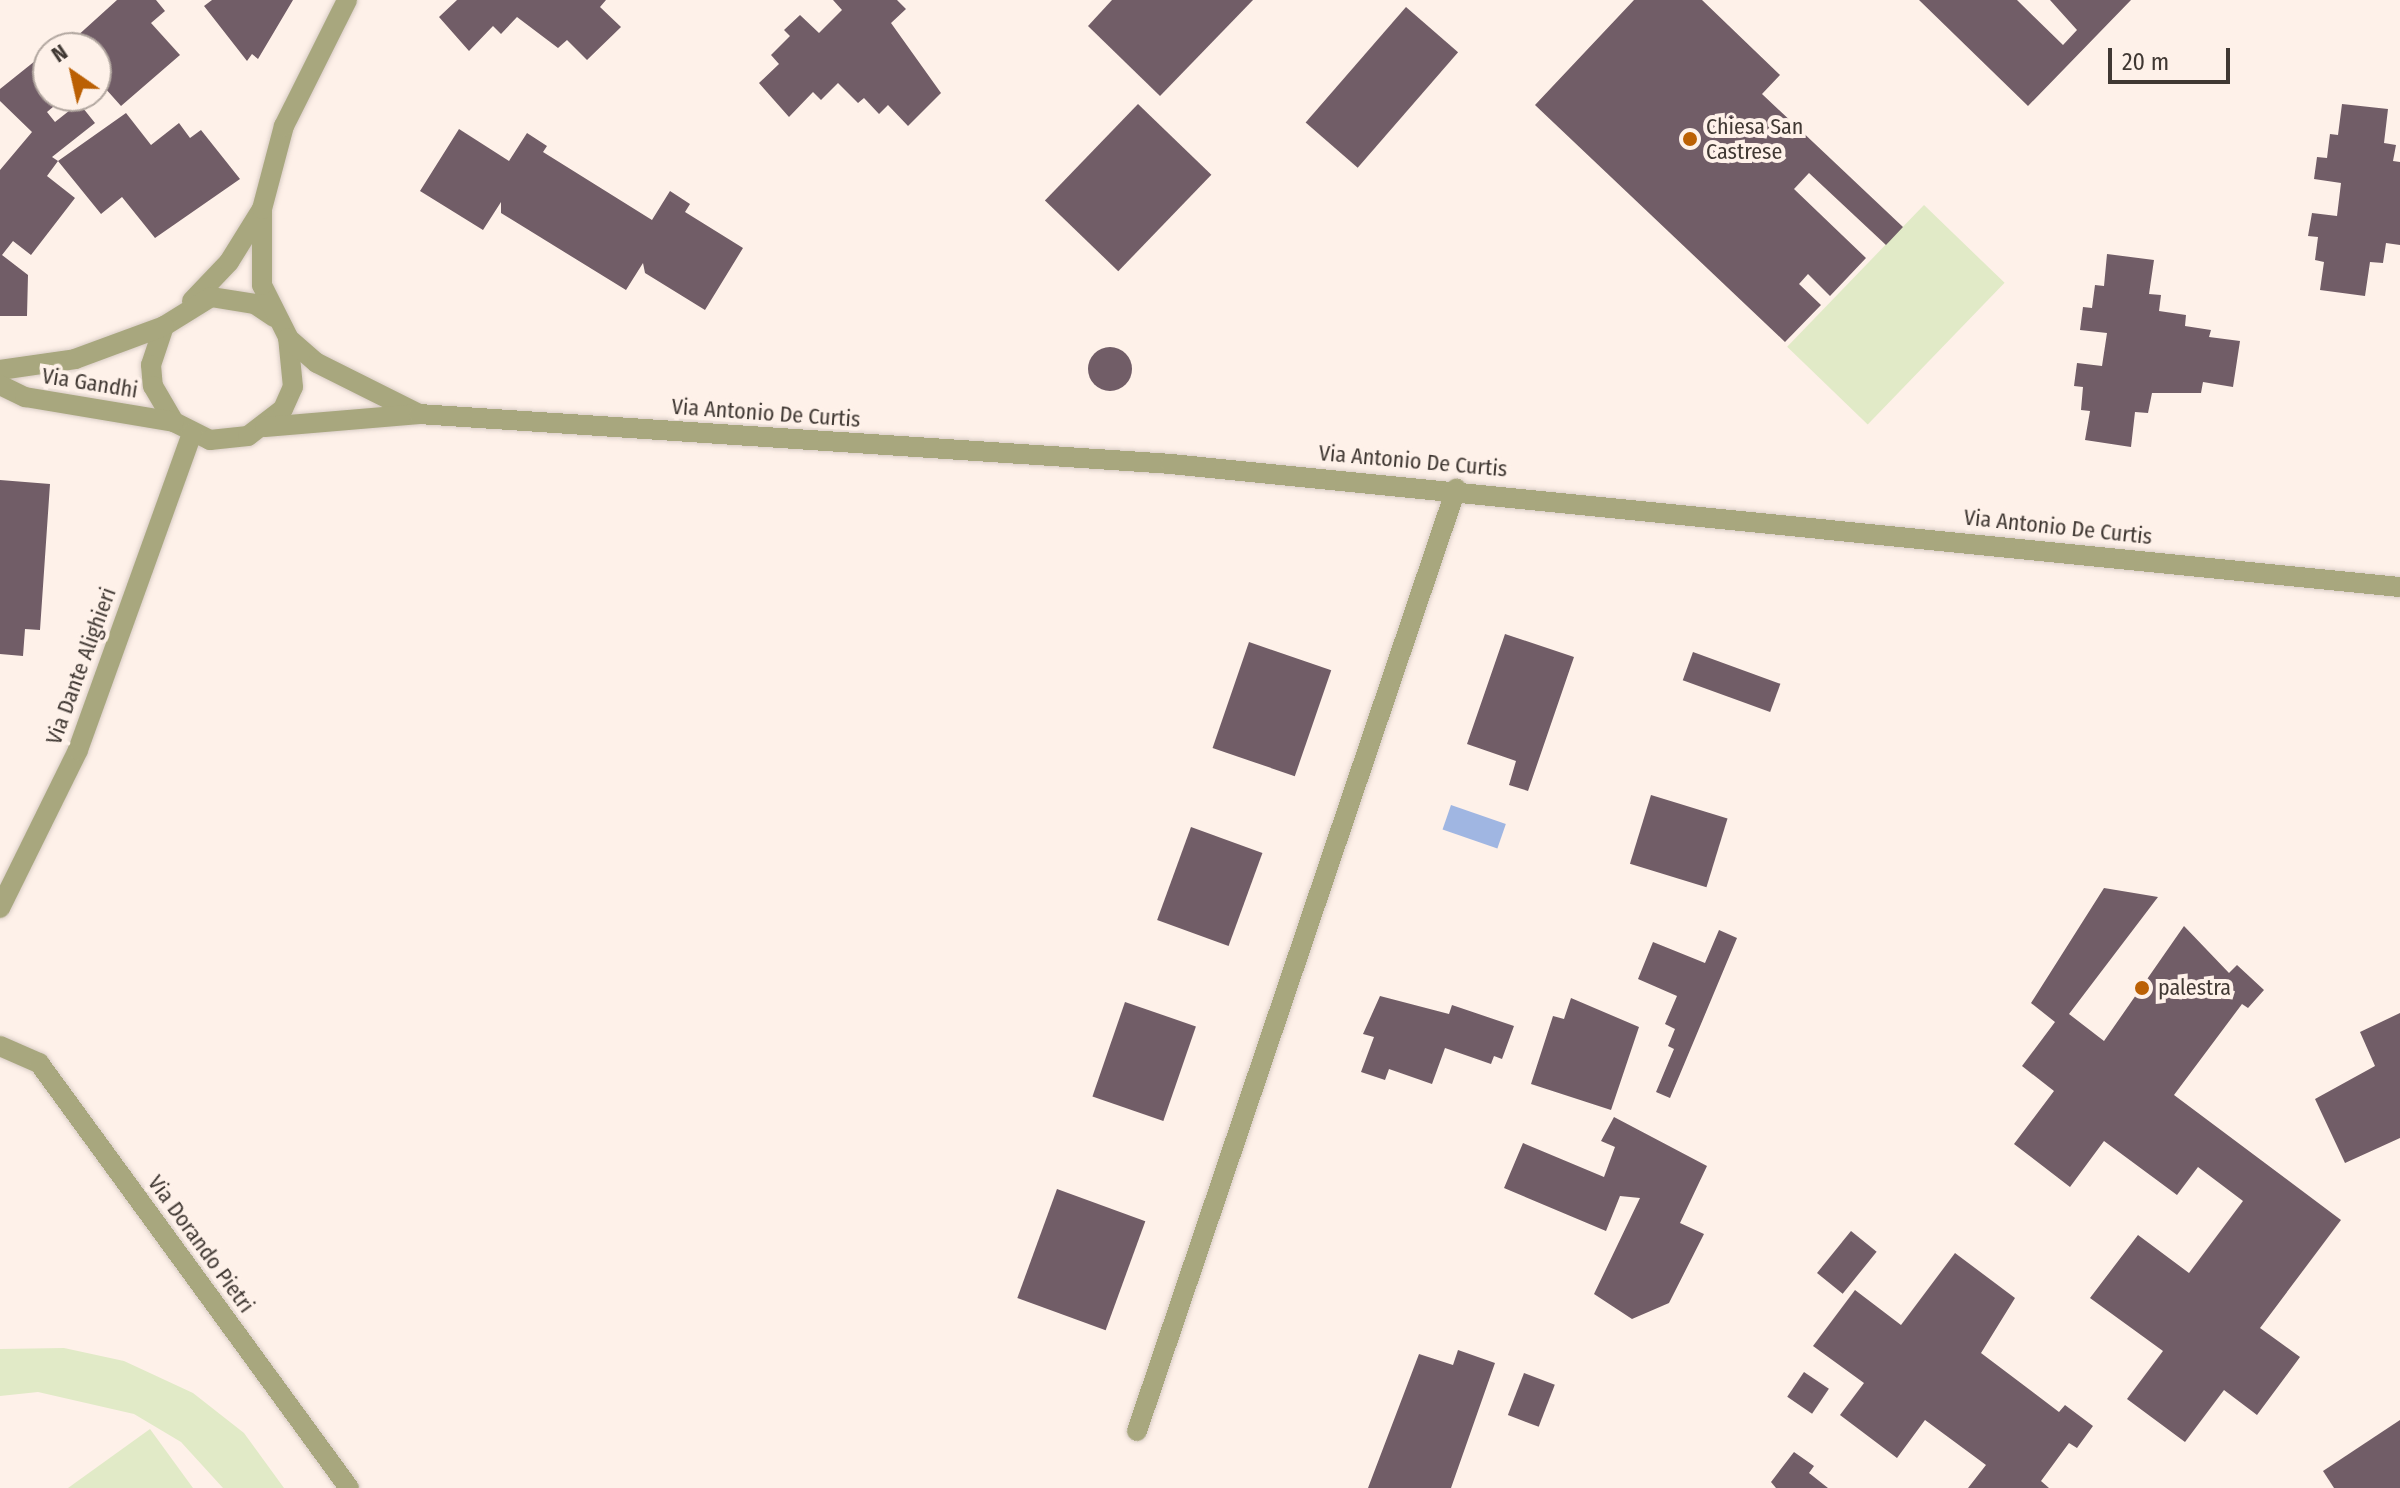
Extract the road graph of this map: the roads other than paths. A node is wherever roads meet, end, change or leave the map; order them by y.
1 (342, 2) edge
2 (262, 209) junction
3 (189, 305) junction
4 (274, 317) junction
5 (164, 326) junction
6 (288, 337) junction
7 (0, 370) edge
8 (0, 385) edge
9 (419, 414) junction
10 (174, 422) junction
11 (265, 427) junction
12 (192, 433) junction
13 (1456, 489) junction
14 (2400, 587) edge
15 (0, 908) edge
16 (0, 1046) edge
17 (1137, 1431) dead end
18 (349, 1488) edge

1 - 2 street
2 - 3 street
2 - 4 street
3 - 4 street
3 - 5 street
4 - 6 street
5 - 7 street, Via Gandhi
5 - 10 street
6 - 9 street, Via Antonio De Curtis
6 - 11 street
8 - 10 street, Via Gandhi
9 - 11 street, Via Antonio De Curtis
9 - 13 street, Via Antonio De Curtis
10 - 12 street
11 - 12 street
12 - 15 street, Via Dante Alighieri
13 - 14 street, Via Antonio De Curtis
13 - 17 street
16 - 18 street, Via Dorando Pietri

